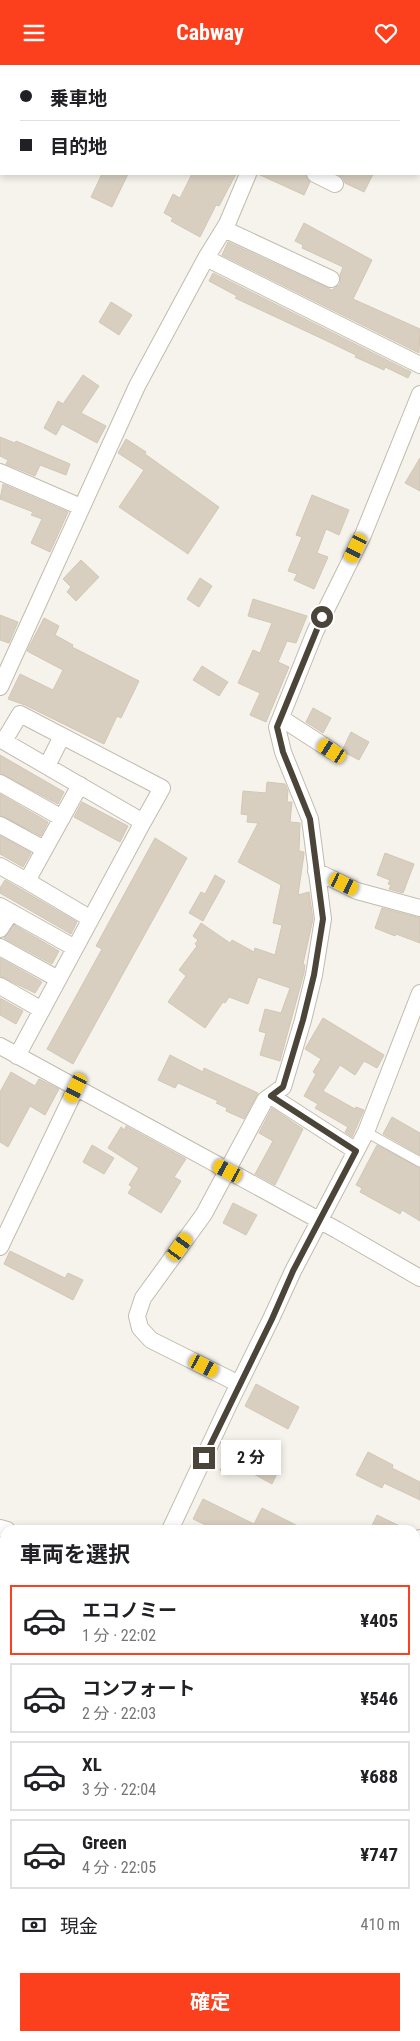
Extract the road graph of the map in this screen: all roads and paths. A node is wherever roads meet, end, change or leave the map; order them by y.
1 (248, 175) edge
2 (317, 175) edge
3 (335, 184) dead end
4 (224, 229) junction
5 (206, 258) junction
6 (332, 279) dead end
7 (420, 365) edge
8 (420, 394) edge
9 (0, 472) edge
10 (80, 507) junction
11 (0, 687) edge
12 (281, 718) junction
13 (62, 736) junction
14 (2, 740) edge
15 (332, 751) dead end
16 (47, 766) junction
17 (0, 783) edge
18 (80, 785) junction
19 (62, 818) junction
20 (143, 822) junction
21 (0, 825) edge
22 (44, 849) junction
23 (0, 866) edge
24 (316, 871) junction
25 (27, 881) junction
26 (420, 907) edge
27 (5, 909) edge
28 (91, 919) junction
29 (0, 929) edge
30 (0, 947) edge
31 (75, 948) junction
32 (58, 979) junction
33 (0, 986) edge
34 (420, 993) edge
35 (42, 1010) junction
36 (0, 1046) edge
37 (18, 1056) junction
38 (76, 1088) junction
39 (271, 1096) junction
40 (366, 1132) junction
41 (356, 1151) junction
42 (420, 1162) edge
43 (228, 1171) junction
44 (318, 1221) junction
45 (0, 1247) edge
46 (420, 1278) edge
47 (239, 1384) junction
48 (172, 1525) edge

1 - 4 street
2 - 3 street
4 - 5 street
4 - 6 street
5 - 7 street
5 - 10 street
8 - 12 street
9 - 10 street
10 - 11 street
12 - 15 street
12 - 24 street
13 - 14 street
13 - 16 street
13 - 20 street
14 - 16 street
16 - 18 street
17 - 19 street
18 - 19 street
18 - 20 street
19 - 22 street
20 - 28 street
21 - 22 street
22 - 25 street
23 - 25 street
24 - 26 street
24 - 39 street
25 - 28 street
27 - 29 street
27 - 31 street
28 - 31 street
30 - 32 street
31 - 32 street
32 - 35 street
33 - 35 street
34 - 40 street
35 - 37 street
36 - 37 street
37 - 38 street
38 - 43 street
38 - 45 street
39 - 41 street
39 - 43 street
40 - 41 street
40 - 42 lane
41 - 44 street
43 - 44 street
43 - 47 street
44 - 46 street
44 - 47 street
47 - 48 street

